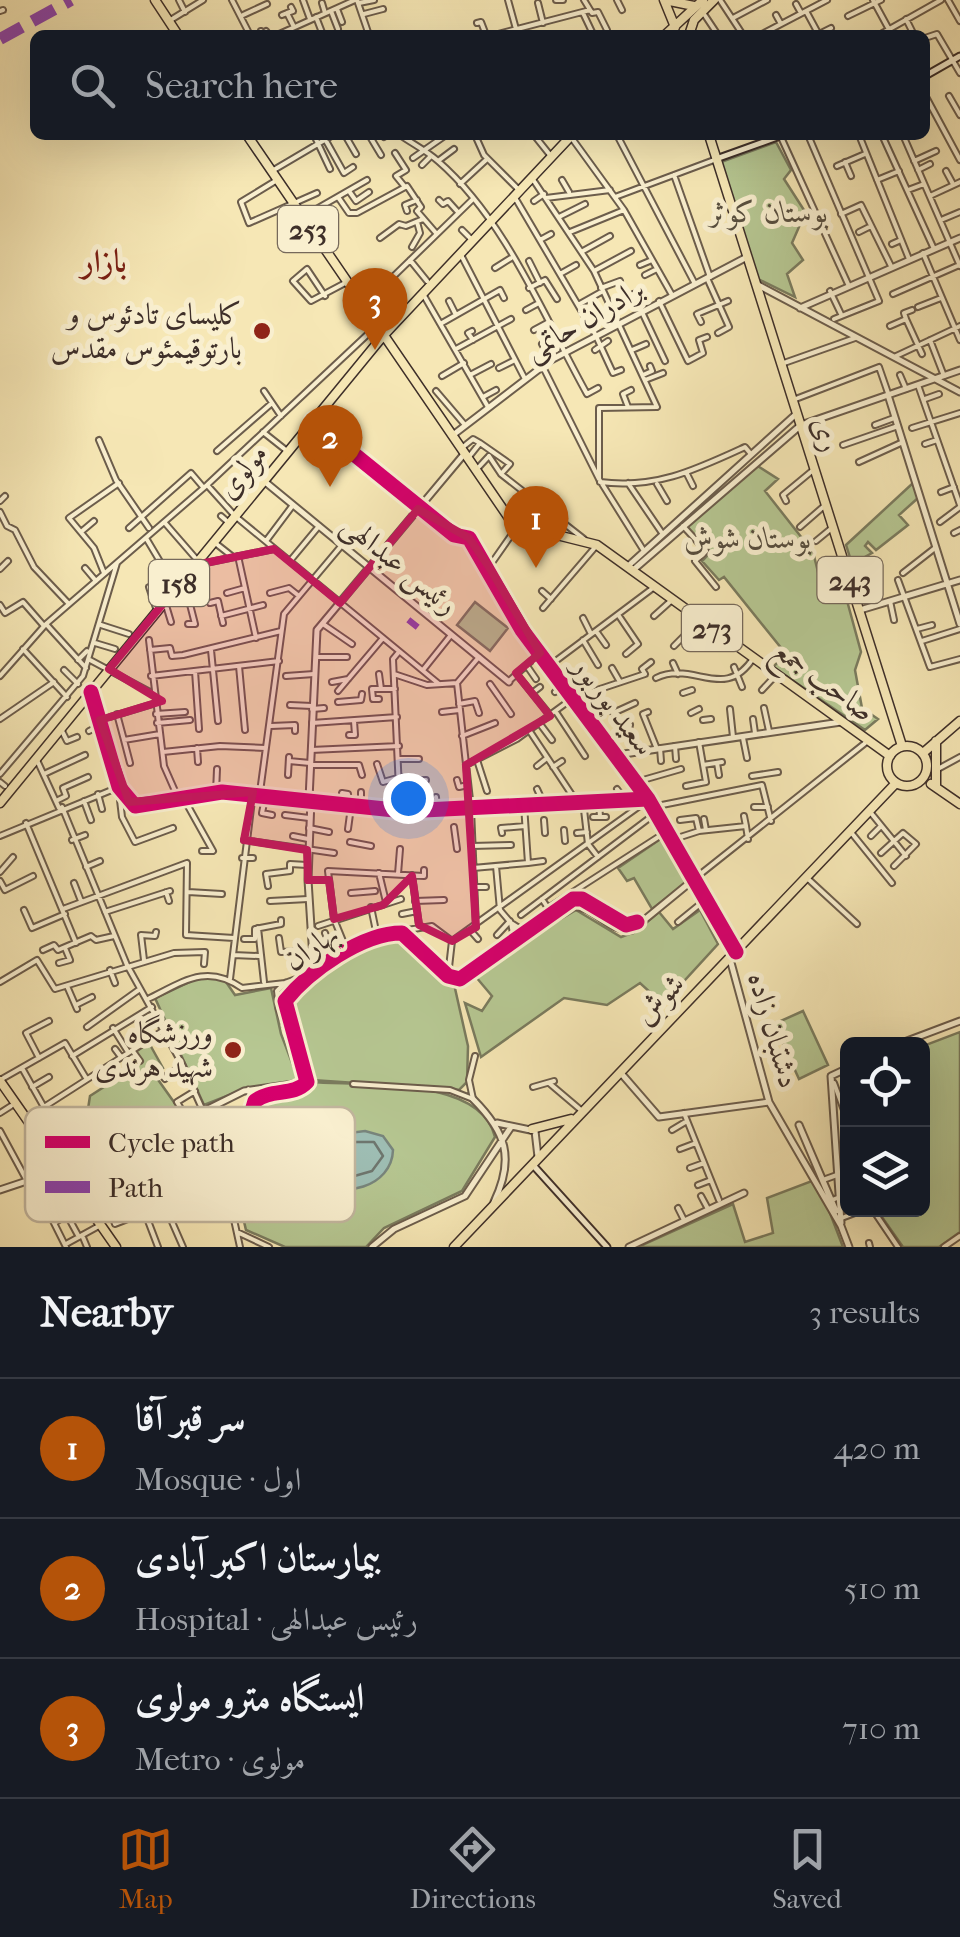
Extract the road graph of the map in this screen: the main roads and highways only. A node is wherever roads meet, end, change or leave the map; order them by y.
1 (155, 0) edge
2 (664, 0) edge
3 (717, 0) edge
4 (701, 5) edge
5 (676, 27) junction
6 (175, 30) edge
7 (672, 30) edge
8 (680, 30) edge
9 (690, 30) edge
10 (254, 140) edge
11 (568, 140) edge
12 (710, 140) edge
13 (383, 336) junction
14 (960, 721) edge
15 (897, 726) junction
16 (872, 742) junction
17 (936, 742) junction
18 (902, 746) junction
19 (923, 752) junction
20 (890, 756) junction
21 (924, 779) junction
22 (896, 783) junction
23 (936, 787) junction
24 (959, 801) edge
25 (0, 803) edge
26 (0, 1081) edge
27 (0, 1090) edge
28 (579, 1115) junction
29 (25, 1116) edge
30 (25, 1124) edge
31 (532, 1129) road end
32 (93, 1222) edge
33 (96, 1222) edge
34 (455, 1246) edge
35 (114, 1247) edge

1 - 6 main road
2 - 4 main road
2 - 5 main road
3 - 4 main road
4 - 5 main road
4 - 9 main road
5 - 7 main road
5 - 8 main road
10 - 13 main road, 253
11 - 13 main road, مولوی / 158
12 - 15 main road, ری / 243
13 - 16 main road, صاحب جمع / 273
13 - 25 main road, مولوی / 158
14 - 17 main road
15 - 16 main road
15 - 18 main road, ری / 243
16 - 20 main road, صاحب جمع / 273
17 - 19 main road
17 - 23 main road
18 - 19 main road
18 - 20 main road
19 - 21 main road
20 - 22 main road
21 - 22 main road
21 - 23 main road
22 - 28 main road, شوش
23 - 24 main road
26 - 29 main road
27 - 30 main road
28 - 31 main road
28 - 34 main road, شوش
32 - 35 main road
33 - 35 main road

